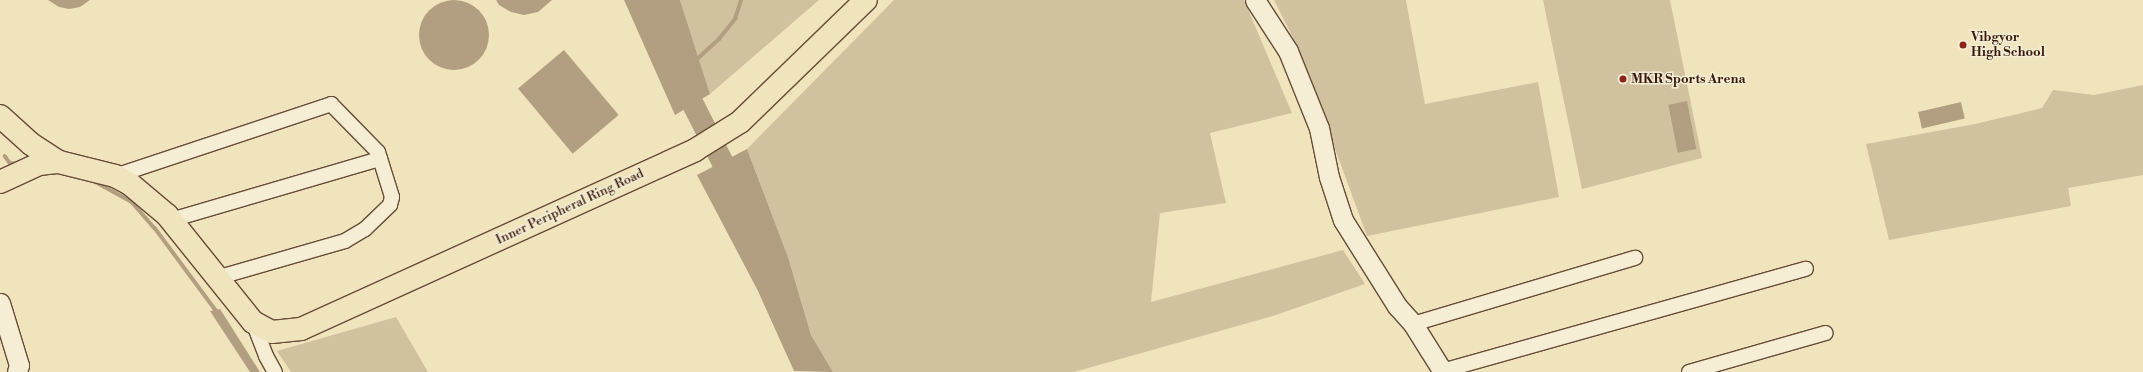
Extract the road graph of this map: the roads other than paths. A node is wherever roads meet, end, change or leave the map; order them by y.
1 (844, 0) edge
2 (866, 0) edge
3 (1255, 0) edge
4 (737, 115) junction
5 (0, 116) edge
6 (380, 159) junction
7 (41, 166) junction
8 (116, 176) junction
9 (0, 182) edge
10 (171, 220) junction
11 (1635, 258) dead end
12 (1806, 269) dead end
13 (216, 278) junction
14 (0, 303) edge
15 (246, 314) junction
16 (1413, 324) junction
17 (1826, 333) dead end
18 (0, 341) edge
19 (1443, 371) edge
20 (11, 372) edge
21 (17, 372) edge
22 (275, 372) edge
23 (1689, 372) edge

1 - 4 main road, Inner Peripheral Ring Road
2 - 4 main road, Inner Peripheral Ring Road
3 - 16 street
4 - 15 main road, Inner Peripheral Ring Road
5 - 7 main road
6 - 8 street
6 - 10 street
6 - 13 street
7 - 8 main road
7 - 9 main road
8 - 10 main road
10 - 13 main road
11 - 16 street
12 - 19 street
13 - 15 main road
14 - 21 street
15 - 22 street
16 - 19 street
17 - 23 street
18 - 20 street

